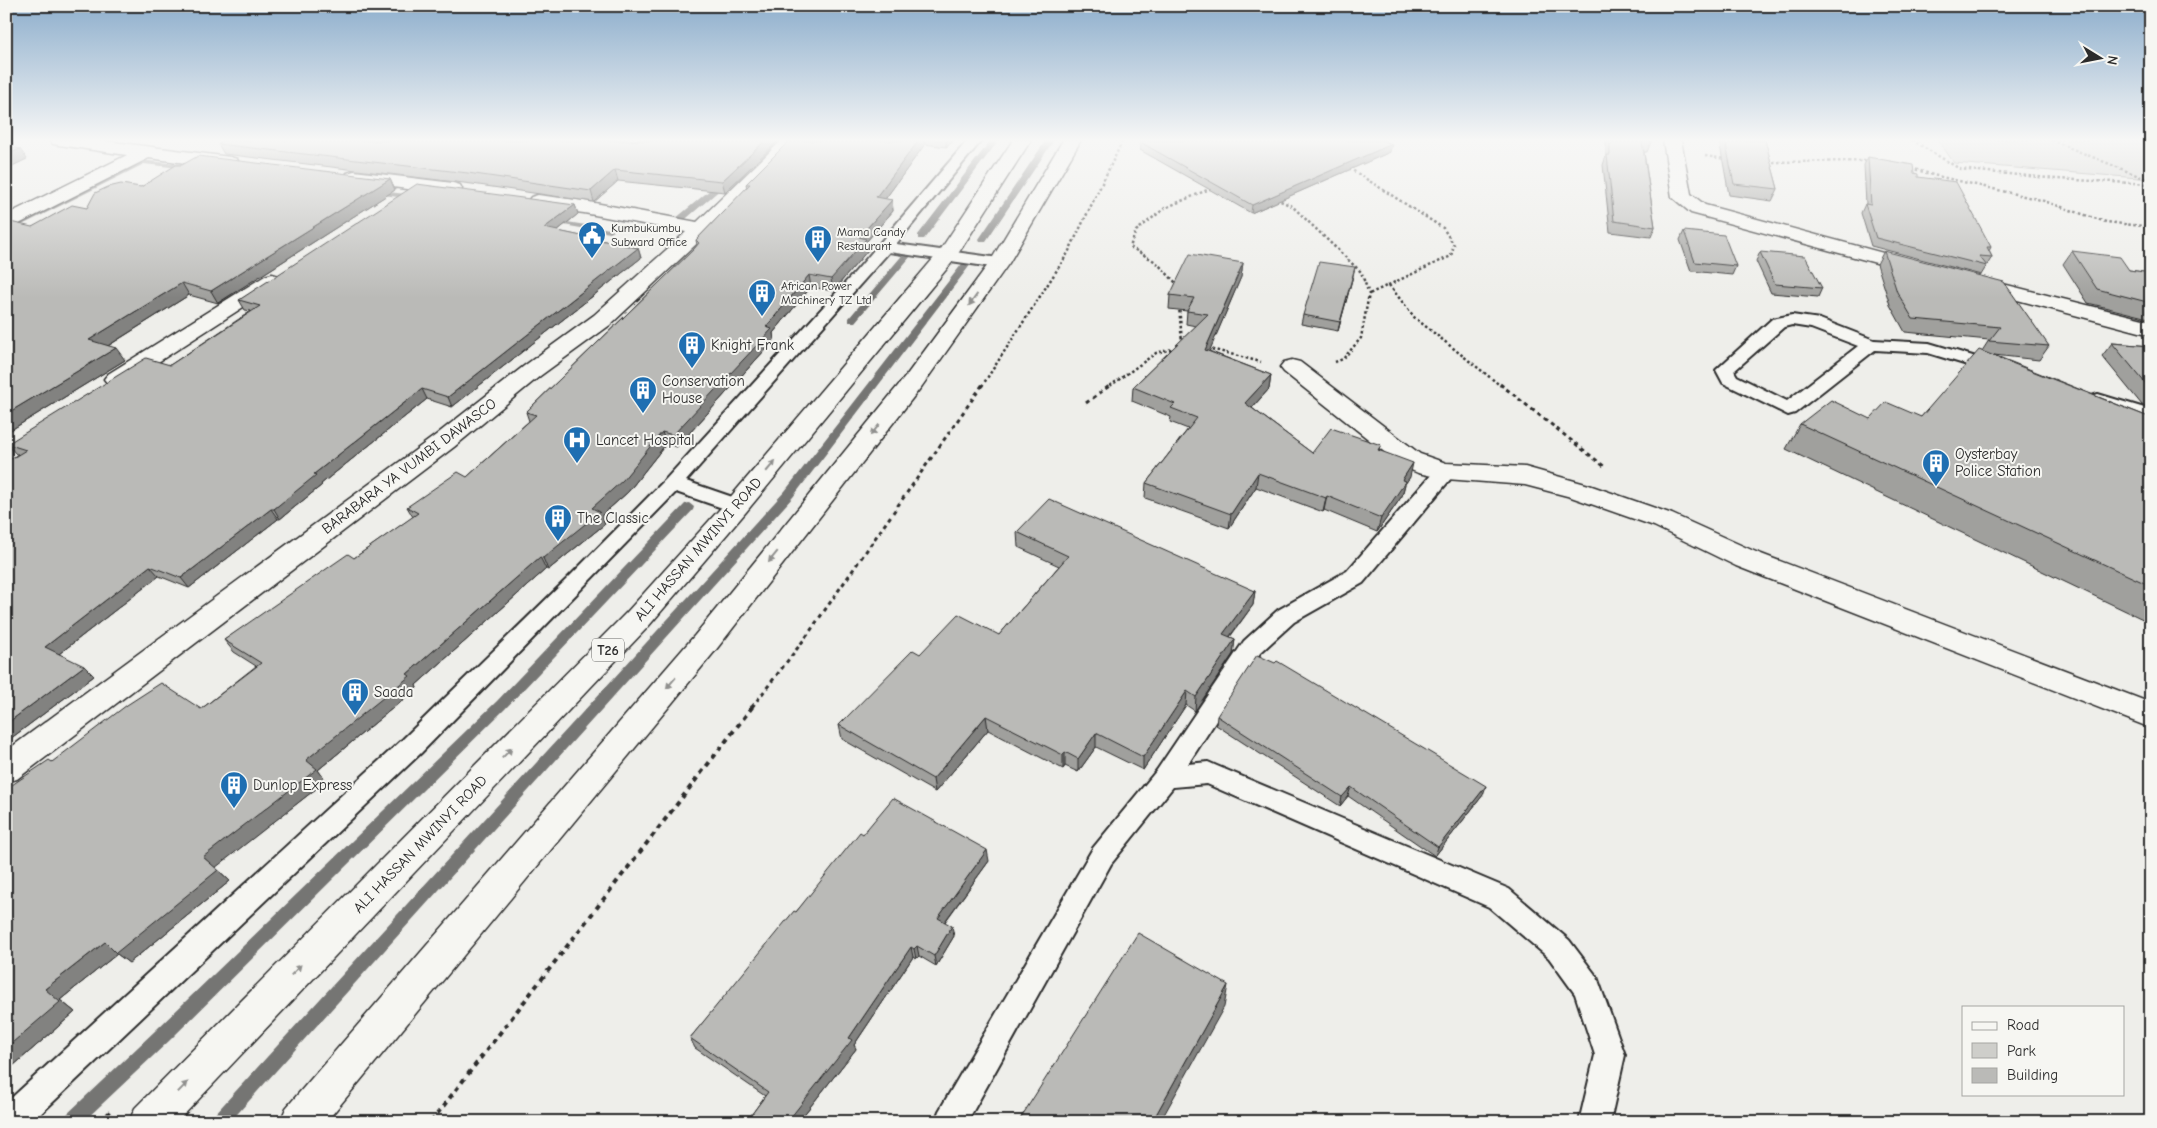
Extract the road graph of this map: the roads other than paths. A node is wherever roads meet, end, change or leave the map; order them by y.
1 (65, 193) edge
2 (406, 193) edge
3 (738, 193) edge
4 (931, 193) edge
5 (988, 193) edge
6 (1041, 193) edge
7 (1681, 193) edge
8 (522, 199) edge
9 (394, 200) edge
10 (6, 222) edge
11 (701, 229) junction
12 (885, 247) junction
13 (947, 256) junction
14 (999, 263) junction
15 (286, 271) edge
16 (1932, 272) edge
17 (1959, 279) edge
18 (2151, 328) edge
19 (1871, 345) junction
20 (1292, 367) road end
21 (2012, 374) edge
22 (98, 390) edge
23 (2086, 396) edge
24 (2151, 416) edge
25 (1446, 471) junction
26 (673, 484) junction
27 (737, 506) junction
28 (2151, 716) edge
29 (6, 769) edge
30 (1166, 777) junction
31 (9, 1122) edge
32 (149, 1122) edge
33 (300, 1122) edge
34 (950, 1122) edge
35 (1594, 1122) edge

1 - 10 main road
2 - 9 main road
3 - 11 main road, BARABARA YA VUMBI DAWASCO
4 - 12 lane
5 - 13 main road, ALI HASSAN MWINYI ROAD / T26
6 - 14 main road
7 - 16 main road
8 - 11 main road
11 - 29 main road, BARABARA YA VUMBI DAWASCO
12 - 13 lane
12 - 26 lane
13 - 14 lane
27 -> 13 main road, ALI HASSAN MWINYI ROAD / T26
14 -> 33 main road
15 - 22 main road
17 - 18 main road
19 - 19 lane
19 - 21 lane
20 - 25 main road
23 - 24 lane
25 - 28 main road
25 - 30 lane
26 - 27 lane
26 - 31 lane
32 -> 27 main road, ALI HASSAN MWINYI ROAD / T26
30 - 34 lane
30 - 35 lane

